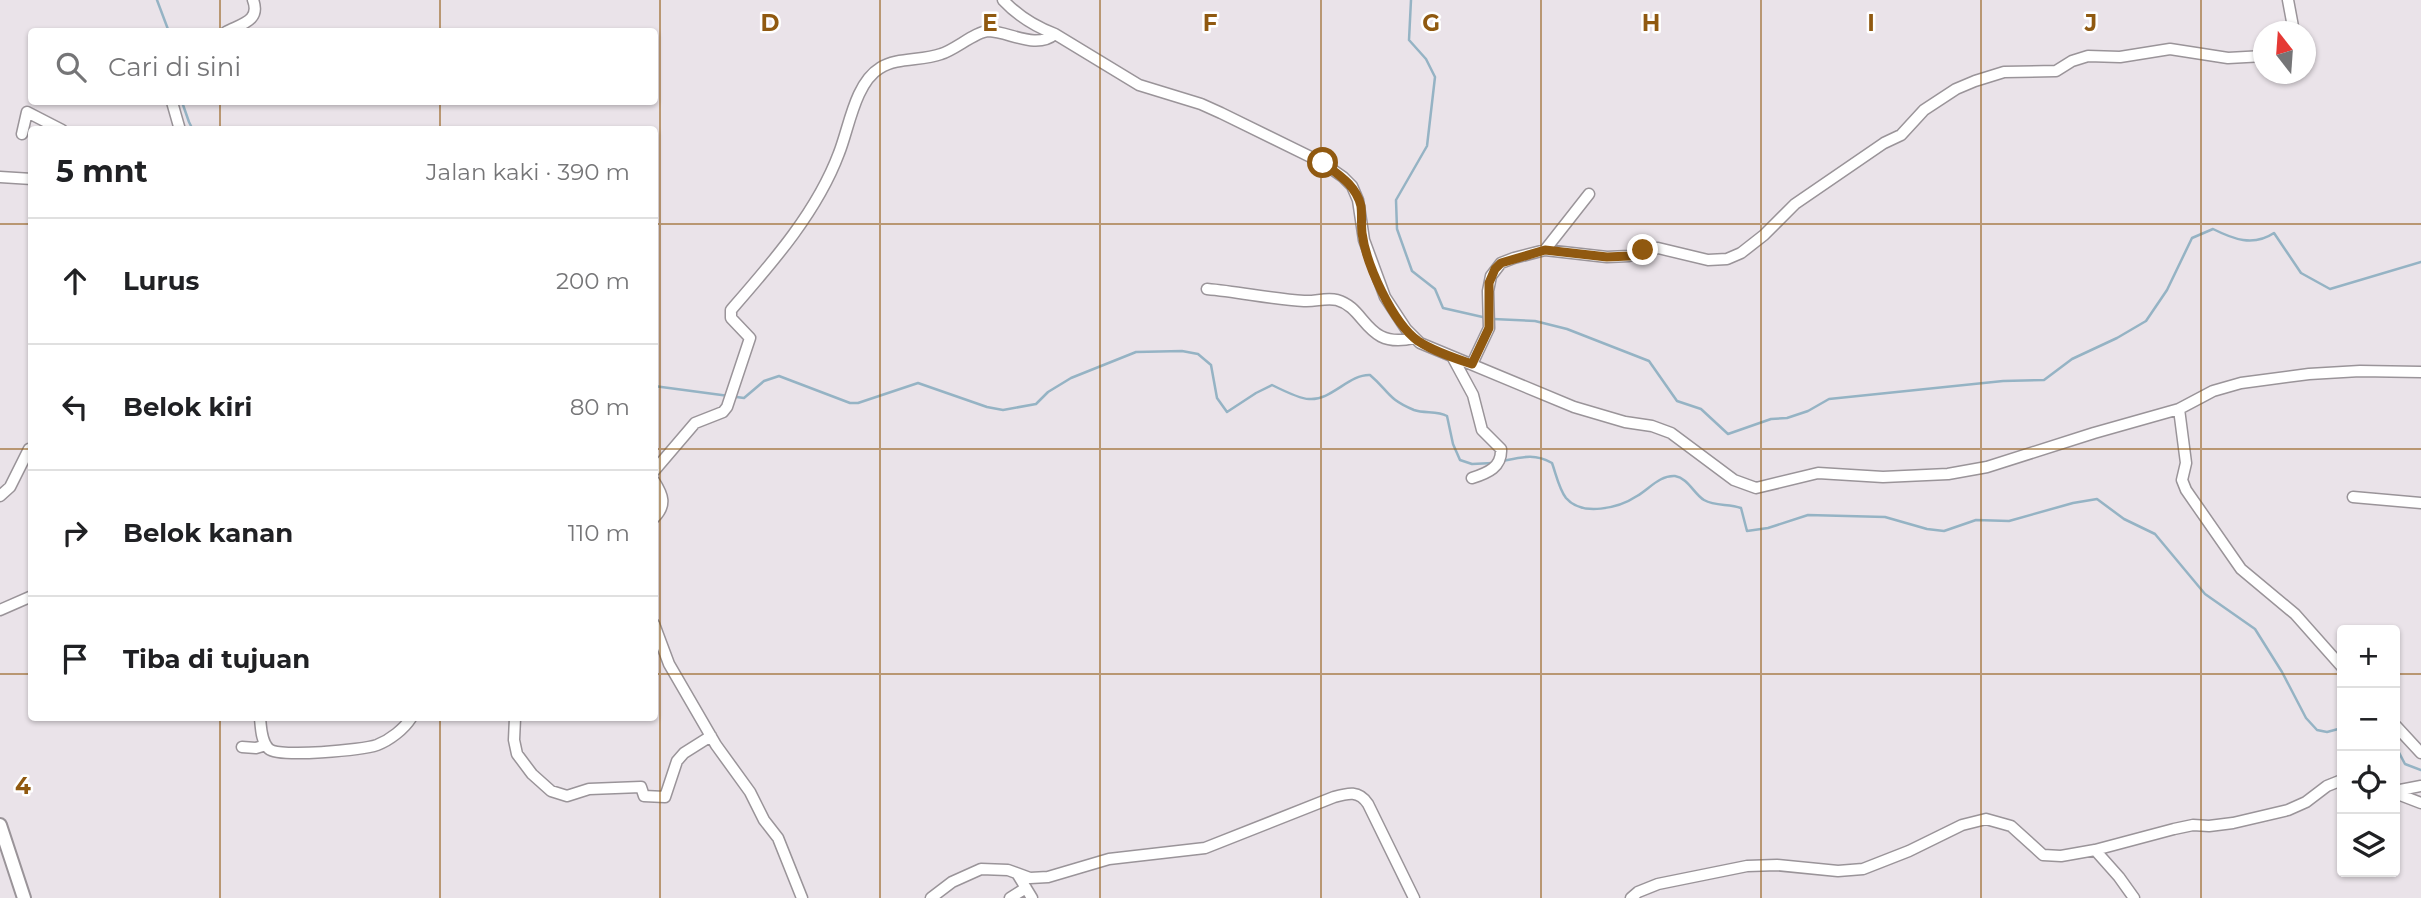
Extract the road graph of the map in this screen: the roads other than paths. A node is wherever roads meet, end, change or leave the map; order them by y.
1 (253, 0) edge
2 (1003, 0) edge
3 (2288, 0) edge
4 (2292, 21) edge
5 (234, 28) edge
6 (1055, 34) junction
7 (2253, 57) edge
8 (173, 105) edge
9 (54, 126) edge
10 (179, 126) edge
11 (22, 134) dead end
12 (0, 177) edge
13 (28, 179) edge
14 (1589, 194) dead end
15 (1545, 250) junction
16 (1207, 289) dead end
17 (1414, 338) junction
18 (1453, 358) junction
19 (1472, 364) junction
20 (2421, 372) edge
21 (2179, 409) junction
22 (28, 451) edge
23 (658, 466) edge
24 (1472, 478) dead end
25 (658, 489) edge
26 (0, 496) edge
27 (2353, 497) dead end
28 (2421, 503) edge
29 (658, 513) edge
30 (28, 598) edge
31 (0, 610) edge
32 (658, 637) edge
33 (2337, 661) edge
34 (261, 721) edge
35 (409, 721) edge
36 (515, 721) edge
37 (2400, 730) edge
38 (710, 736) junction
39 (266, 745) junction
40 (242, 747) dead end
41 (2421, 753) edge
42 (2337, 782) edge
43 (2421, 786) edge
44 (2400, 791) edge
45 (2400, 794) edge
46 (2421, 803) edge
47 (1, 832) edge
48 (2095, 850) junction
49 (1017, 874) junction
50 (1026, 888) junction
51 (24, 898) edge
52 (802, 898) edge
53 (931, 898) edge
54 (1010, 898) edge
55 (1032, 898) edge
56 (1414, 898) edge
57 (1631, 898) edge
58 (2134, 898) edge

1 - 5 street
2 - 6 street
3 - 4 street
6 - 17 street
6 - 23 street
7 - 15 street
8 - 10 street
9 - 11 street
12 - 13 street
14 - 15 street
15 - 19 street
16 - 17 street
17 - 18 street
18 - 19 street
18 - 24 street
19 - 21 street
20 - 21 street
21 - 33 street
22 - 26 street
25 - 29 street
27 - 28 street
30 - 31 street
32 - 38 street
34 - 39 street
35 - 39 street
36 - 38 street
37 - 41 street
38 - 52 street
39 - 40 street
42 - 48 street
43 - 44 street
45 - 46 street
47 - 51 main road
48 - 57 street
48 - 58 street
49 - 50 street
49 - 53 street
49 - 56 street
50 - 54 street
50 - 55 street

